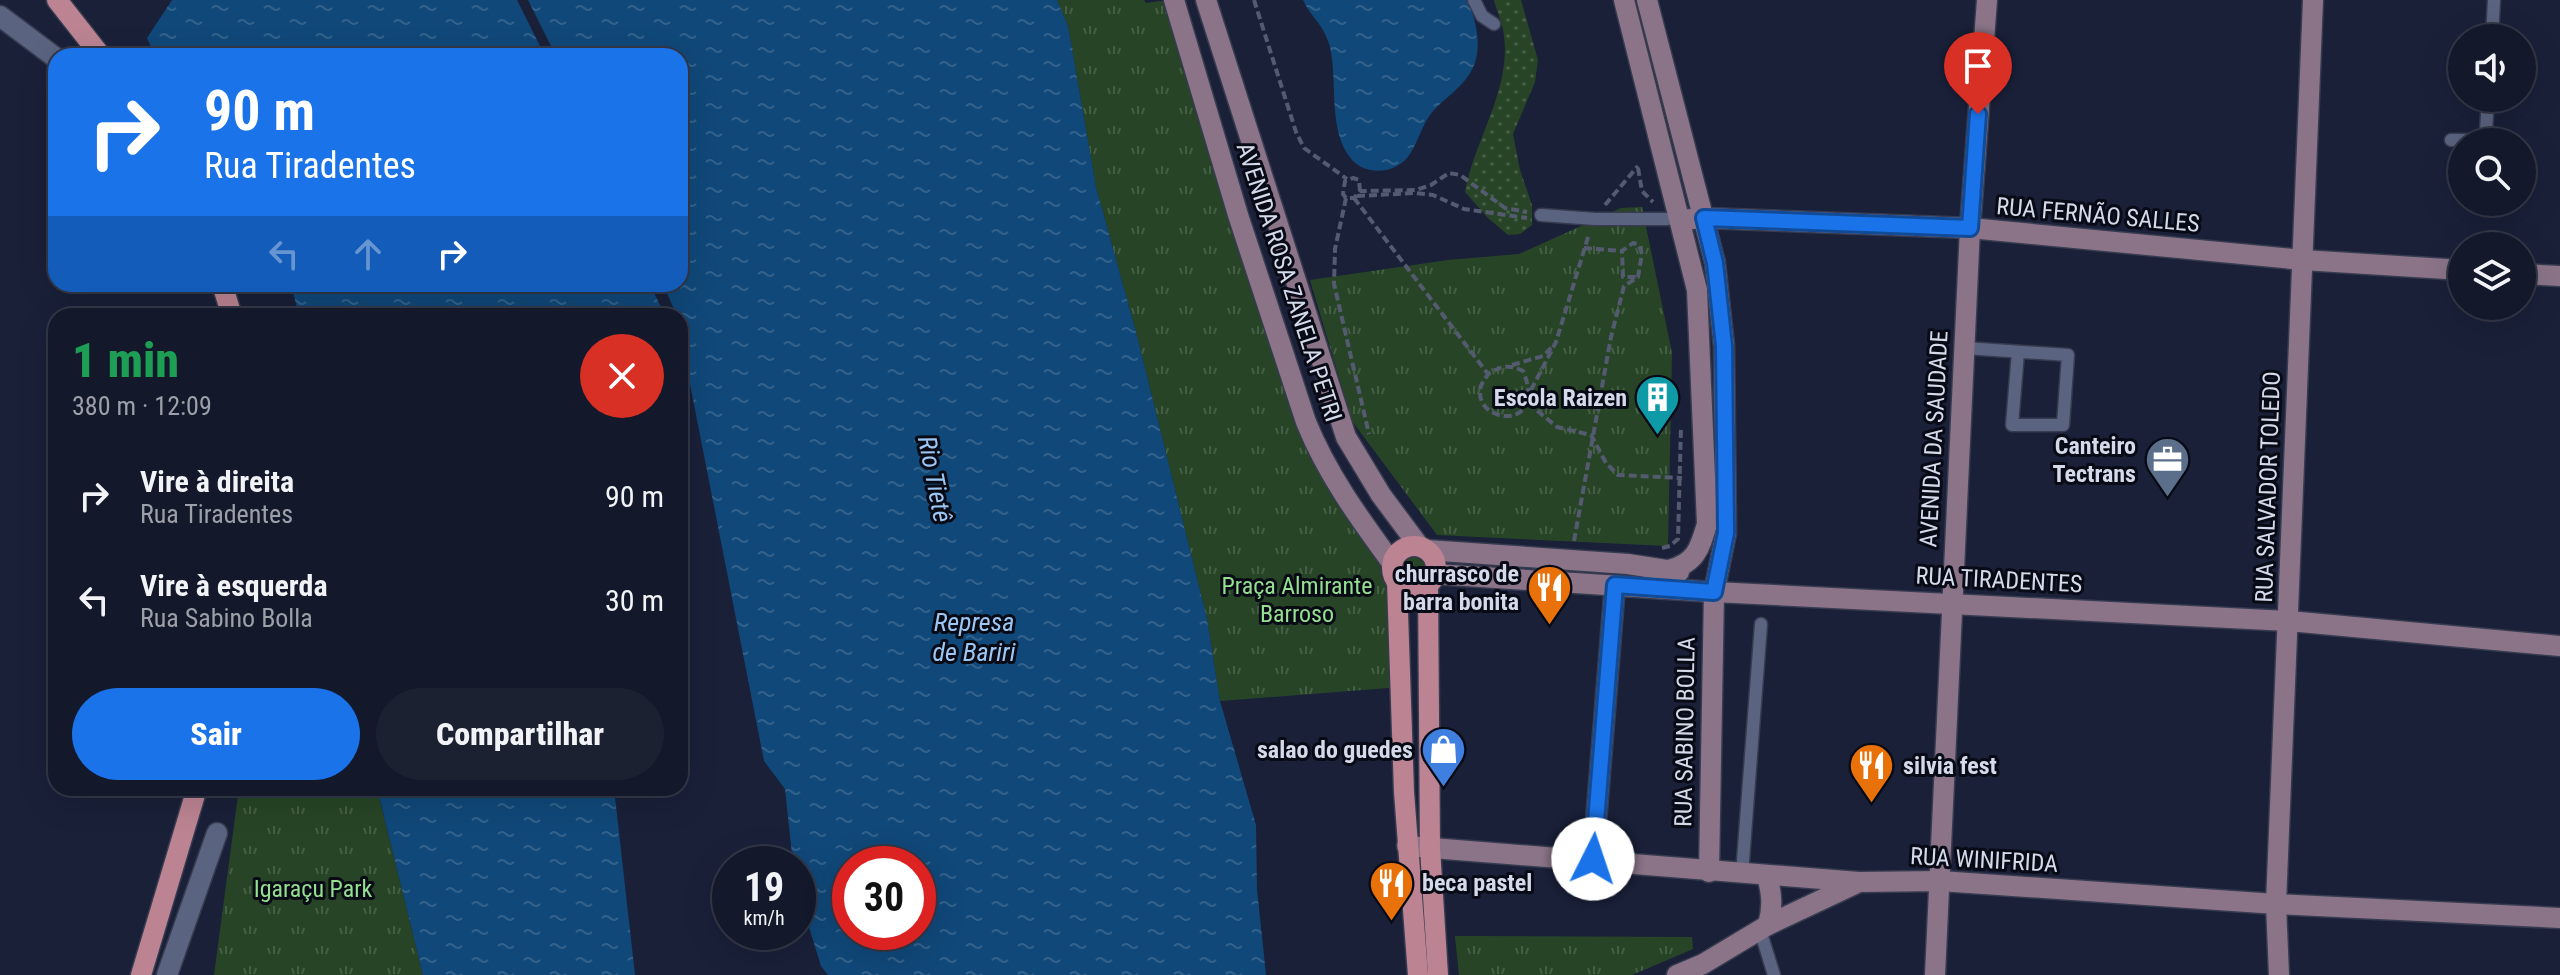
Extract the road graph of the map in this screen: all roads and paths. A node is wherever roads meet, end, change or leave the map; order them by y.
1 (57, 0) edge
2 (1174, 0) edge
3 (1206, 0) edge
4 (1254, 0) edge
5 (1474, 0) edge
6 (1624, 0) edge
7 (1647, 0) edge
8 (1987, 0) edge
9 (2313, 0) edge
10 (2494, 0) edge
11 (0, 16) edge
12 (1494, 24) dead end
13 (2493, 24) edge
14 (95, 48) edge
15 (48, 52) edge
16 (1347, 179) junction
17 (1357, 195) junction
18 (1346, 198) junction
19 (1541, 217) junction
20 (1704, 218) junction
21 (1595, 219) junction
22 (1674, 219) junction
23 (1970, 228) junction
24 (1584, 248) junction
25 (1622, 251) junction
26 (2303, 260) junction
27 (2448, 269) edge
28 (2536, 275) edge
29 (2560, 276) edge
30 (1623, 277) junction
31 (1638, 277) junction
32 (1624, 286) junction
33 (1556, 342) junction
34 (1965, 348) junction
35 (2018, 352) junction
36 (1512, 365) junction
37 (1488, 374) junction
38 (1530, 392) junction
39 (1528, 403) junction
40 (1681, 414) dead end
41 (1591, 435) junction
42 (1371, 445) dead end
43 (1681, 478) junction
44 (1423, 548) junction
45 (1648, 548) dead end
46 (1571, 560) junction
47 (1669, 570) junction
48 (1395, 573) junction
49 (1432, 580) junction
50 (1615, 585) junction
51 (1714, 592) junction
52 (1952, 604) junction
53 (2289, 621) junction
54 (1761, 624) dead end
55 (2560, 646) edge
56 (195, 796) edge
57 (217, 833) dead end
58 (1407, 846) junction
59 (1430, 848) junction
60 (1593, 859) junction
61 (1709, 872) junction
62 (1742, 874) junction
63 (1767, 876) junction
64 (169, 881) junction
65 (1940, 881) junction
66 (1859, 882) junction
67 (197, 891) junction
68 (2276, 904) junction
69 (2560, 918) edge
70 (1764, 928) junction
71 (141, 975) edge
72 (167, 975) edge
73 (1418, 975) edge
74 (1438, 975) edge
75 (1677, 975) edge
76 (1774, 975) edge
77 (1935, 975) edge
78 (2279, 975) edge

1 - 14 main road
2 - 48 street, AVENIDA ROSA ZANELA PETRI
3 - 44 street, AVENIDA ROSA ZANELA PETRI
4 - 16 path
5 - 12 lane
6 - 22 street
7 - 20 street, RUA SABINO BOLLA
8 - 23 street, AVENIDA DA SAUDADE
9 - 26 street, RUA SALVADOR TOLEDO
10 - 13 lane
11 - 15 street
16 - 17 path
16 - 18 path
17 - 18 path
17 - 19 path
17 - 19 path
17 - 37 path
18 - 42 path
19 - 21 lane
20 - 22 street, RUA FERNÃO SALLES
20 - 23 street, RUA FERNÃO SALLES
20 - 51 street, RUA SABINO BOLLA
21 - 22 lane
21 - 22 path
21 - 24 path
22 - 47 street
23 - 26 street, RUA FERNÃO SALLES
23 - 34 street, AVENIDA DA SAUDADE
24 - 25 path
24 - 33 path
25 - 30 path
25 - 31 path
26 - 27 street, RUA FERNÃO SALLES
26 - 53 street, RUA SALVADOR TOLEDO
28 - 29 street
30 - 31 path
30 - 32 path
31 - 32 path
32 - 41 path
33 - 36 path
33 - 38 path
34 - 35 lane
34 - 52 street, AVENIDA DA SAUDADE
35 - 35 lane
36 - 37 path
36 - 38 path
37 - 39 path
38 - 39 path
39 - 41 path
40 - 43 path
41 - 43 path
41 - 46 path
43 - 45 path
44 - 46 street
44 - 48 main road
44 - 49 main road
46 - 47 street
47 - 51 street
48 - 49 main road
48 - 58 main road
49 - 50 street, RUA TIRADENTES
49 - 59 main road
50 - 51 street, RUA TIRADENTES
50 - 60 street
51 - 52 street, RUA TIRADENTES
51 - 61 street, RUA SABINO BOLLA
52 - 53 street, RUA TIRADENTES
52 - 65 street, AVENIDA DA SAUDADE
53 - 55 street, RUA TIRADENTES
53 - 68 street, RUA SALVADOR TOLEDO
54 - 62 lane
56 - 64 main road
57 - 67 street
58 - 59 street, RUA WINIFRIDA
58 - 73 main road
59 - 60 street, RUA WINIFRIDA
59 - 74 main road
60 - 61 street, RUA WINIFRIDA
61 - 62 street, RUA WINIFRIDA
62 - 63 street, RUA WINIFRIDA
63 - 66 street, RUA WINIFRIDA
63 - 70 street
64 - 67 street
64 - 71 main road
65 - 66 street, RUA WINIFRIDA
65 - 68 street, RUA WINIFRIDA
65 - 77 street, AVENIDA DA SAUDADE
66 - 70 street
67 - 72 street
68 - 69 street, RUA WINIFRIDA
68 - 78 street, RUA SALVADOR TOLEDO
70 - 75 street
70 - 76 lane

